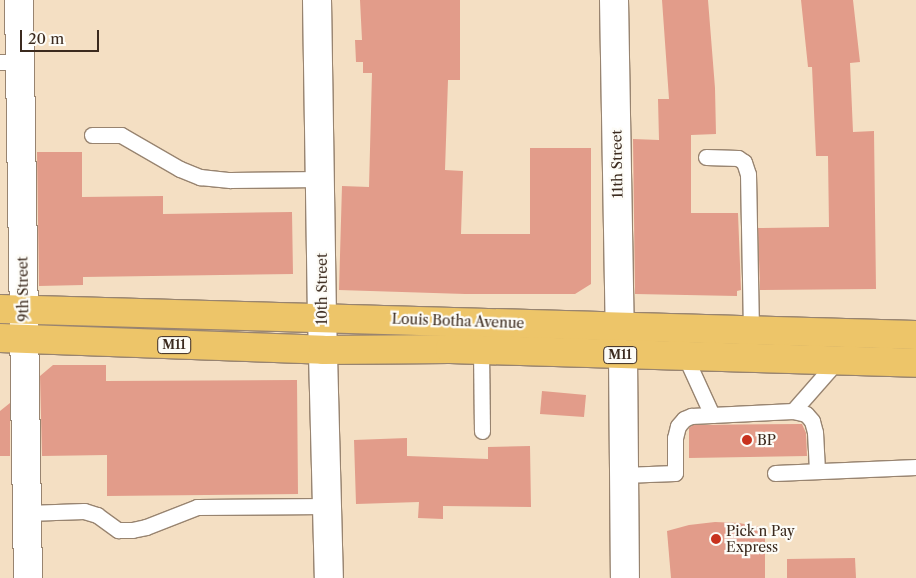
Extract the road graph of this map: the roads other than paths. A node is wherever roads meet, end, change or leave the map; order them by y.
1 (19, 0) edge
2 (317, 0) edge
3 (614, 0) edge
4 (10, 62) edge
5 (92, 136) dead end
6 (706, 157) dead end
7 (321, 179) junction
8 (12, 310) edge
9 (322, 316) junction
10 (751, 331) junction
11 (916, 335) edge
12 (12, 339) edge
13 (622, 342) junction
14 (323, 350) junction
15 (481, 350) junction
16 (685, 356) junction
17 (837, 361) junction
18 (916, 363) edge
19 (794, 411) junction
20 (712, 415) junction
21 (482, 431) dead end
22 (916, 467) edge
23 (817, 471) junction
24 (775, 473) dead end
25 (623, 475) junction
26 (327, 506) junction
27 (27, 513) junction
28 (28, 578) edge
29 (329, 578) edge
30 (625, 578) edge

1 - 4 street, 9th Street
2 - 7 street, 10th Street
3 - 13 street, 11th Street
4 - 8 street, 9th Street
5 - 7 lane
6 - 10 lane
7 - 9 street, 10th Street
8 - 9 main road, Louis Botha Avenue / M11
8 - 12 street, 9th Street
9 - 13 main road, Louis Botha Avenue / M11
9 - 14 street, 10th Street
10 - 11 main road, Louis Botha Avenue / M11
10 - 13 main road, Louis Botha Avenue / M11
12 - 14 main road, Louis Botha Avenue / M11
12 - 27 street, 9th Street
13 - 15 main road, Louis Botha Avenue / M11
13 - 16 main road, Louis Botha Avenue / M11
13 - 25 street, 11th Street
14 - 15 main road, Louis Botha Avenue / M11
14 - 26 street, 10th Street
15 - 21 lane
16 - 17 main road, Louis Botha Avenue / M11
16 - 20 lane
17 - 18 main road, Louis Botha Avenue / M11
17 - 19 lane
19 - 20 lane
19 - 23 lane
20 - 25 lane
22 - 23 lane
23 - 24 lane
25 - 30 street, 11th Street
26 - 27 lane
26 - 29 street, 10th Street
27 - 28 street, 9th Street

